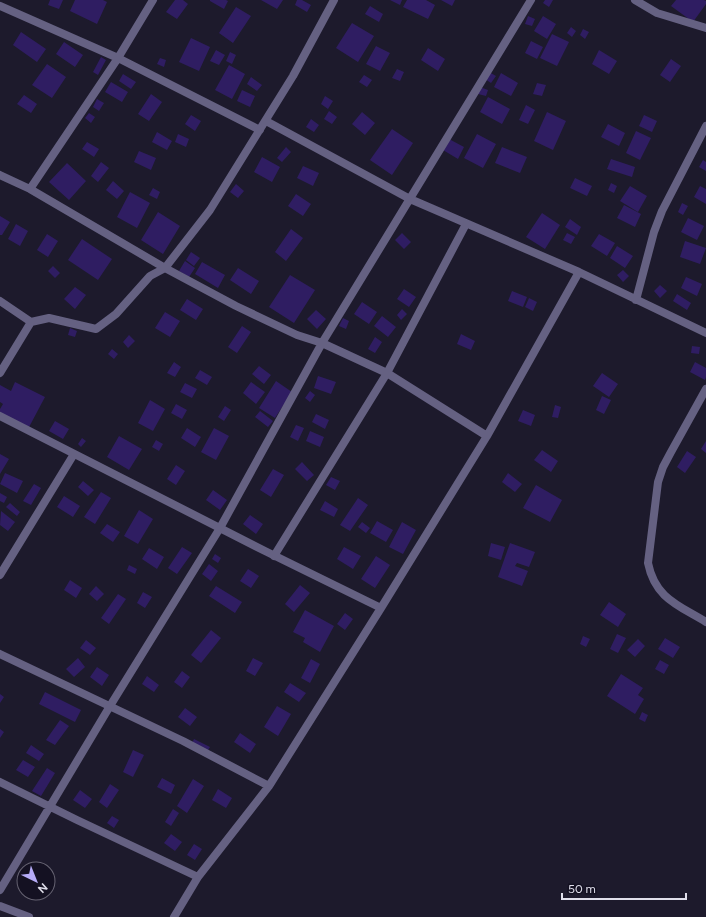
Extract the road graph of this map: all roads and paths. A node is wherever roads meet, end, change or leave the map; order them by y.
1 (153, 0) edge
2 (334, 0) edge
3 (531, 0) edge
4 (635, 0) edge
5 (0, 6) edge
6 (706, 28) edge
7 (118, 58) junction
8 (266, 121) junction
9 (706, 126) edge
10 (260, 130) junction
11 (0, 175) edge
12 (30, 190) junction
13 (410, 199) junction
14 (466, 224) junction
15 (165, 268) junction
16 (579, 272) junction
17 (636, 300) junction
18 (0, 301) edge
19 (31, 322) junction
20 (706, 333) edge
21 (322, 343) junction
22 (0, 373) edge
23 (387, 374) junction
24 (706, 390) edge
25 (0, 416) edge
26 (487, 436) junction
27 (74, 454) junction
28 (220, 528) junction
29 (274, 556) junction
30 (0, 575) edge
31 (381, 608) junction
32 (706, 622) edge
33 (0, 654) edge
34 (110, 706) junction
35 (0, 782) edge
36 (269, 786) junction
37 (50, 807) junction
38 (198, 877) junction
39 (0, 890) edge
40 (0, 906) edge
41 (29, 917) edge
42 (174, 917) edge

1 - 7 street
2 - 8 street
3 - 13 street
4 - 6 street
5 - 7 street
7 - 10 street
7 - 12 street
8 - 10 street
8 - 13 street
9 - 17 street
10 - 15 street
11 - 12 street
12 - 15 street
13 - 14 street
13 - 21 street
14 - 16 street
14 - 23 street
15 - 19 street
15 - 21 street
16 - 17 street
16 - 26 street
17 - 20 street
18 - 19 street
19 - 22 street
21 - 23 street
21 - 28 street
23 - 26 street
23 - 29 street
24 - 32 street
25 - 27 street
26 - 31 street
27 - 28 street
27 - 30 street
28 - 29 street
28 - 34 street
29 - 31 street
31 - 36 street
33 - 34 street
34 - 36 street
34 - 37 street
35 - 37 street
36 - 38 street
37 - 38 street
37 - 39 street
38 - 42 street
40 - 41 street

